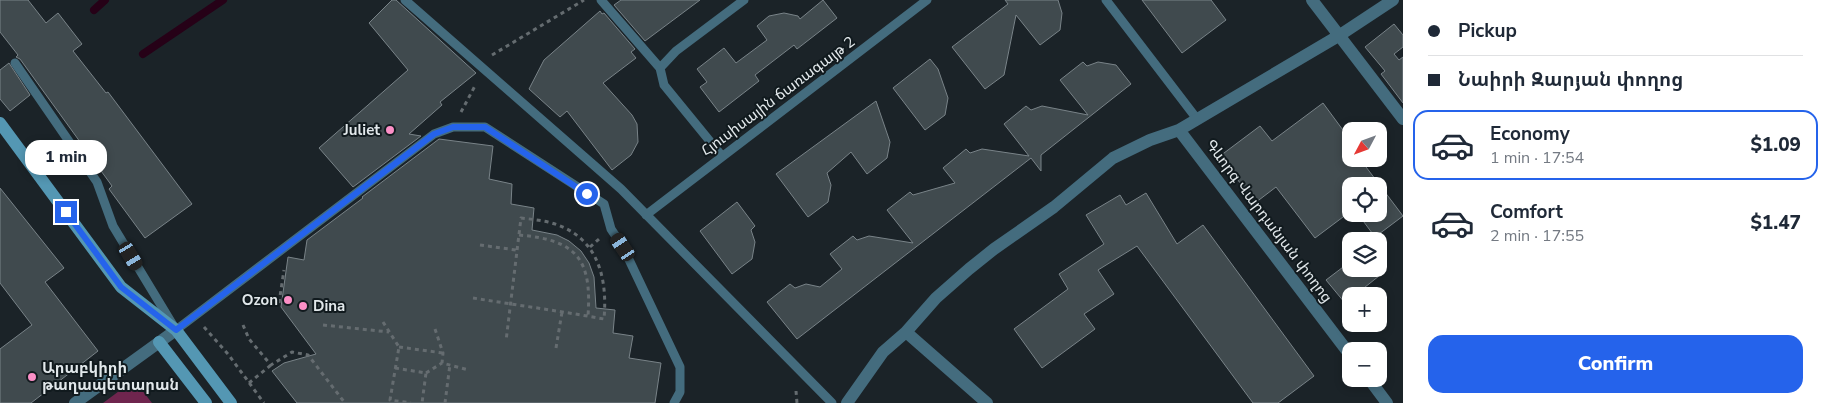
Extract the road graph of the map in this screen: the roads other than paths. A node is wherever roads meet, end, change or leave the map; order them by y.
1 (405, 0) edge
2 (601, 0) edge
3 (744, 0) edge
4 (927, 0) edge
5 (1106, 0) edge
6 (1312, 0) edge
7 (1393, 0) edge
8 (1340, 35) junction
9 (15, 63) dead end
10 (660, 68) junction
11 (1197, 119) junction
12 (1403, 119) edge
13 (0, 123) edge
14 (1179, 130) junction
15 (722, 156) junction
16 (646, 215) junction
17 (176, 330) junction
18 (906, 332) junction
19 (159, 342) junction
20 (1342, 344) edge
21 (1375, 387) edge
22 (75, 403) edge
23 (206, 403) edge
24 (231, 403) edge
25 (674, 403) edge
26 (832, 403) edge
27 (847, 403) edge
28 (988, 403) edge
29 (1387, 403) edge

1 - 16 lane
2 - 10 lane
3 - 10 lane
4 - 15 lane, Հյուսիսային ճառագայթ 2
5 - 11 lane
6 - 8 street
7 - 8 street
8 - 11 street
8 - 12 street
9 - 17 lane
10 - 15 lane
11 - 14 street
13 - 17 main road
14 - 18 street
14 - 20 street, Գևորգ Վարդանյան փողոց
15 - 16 lane, Հյուսիսային ճառագայթ 2
16 - 26 lane
17 - 19 street
17 - 24 main road
17 - 25 lane
18 - 27 street
18 - 28 street
19 - 22 street
19 - 23 main road
21 - 29 street

